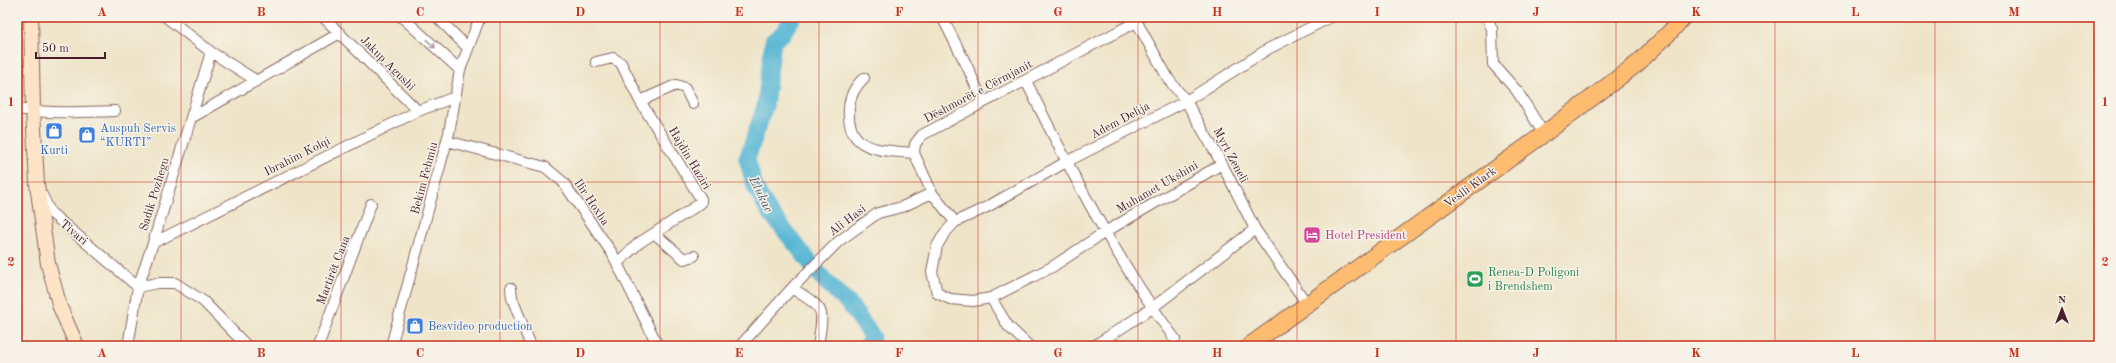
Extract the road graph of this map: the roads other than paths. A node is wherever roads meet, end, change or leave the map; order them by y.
1 (31, 17) edge
2 (166, 17) edge
3 (323, 17) edge
4 (402, 17) edge
5 (437, 17) edge
6 (480, 17) edge
7 (942, 17) edge
8 (1331, 17) edge
9 (1487, 17) edge
10 (1683, 17) edge
11 (1135, 20) edge
12 (1318, 21) edge
13 (340, 33) junction
14 (468, 48) junction
15 (211, 52) junction
16 (596, 62) dead end
17 (460, 70) junction
18 (864, 78) dead end
19 (257, 81) junction
20 (1026, 81) junction
21 (455, 97) junction
22 (640, 101) junction
23 (1186, 101) junction
24 (983, 102) junction
25 (693, 104) dead end
26 (17, 109) edge
27 (33, 111) junction
28 (115, 111) dead end
29 (418, 111) junction
30 (191, 118) junction
31 (1544, 134) junction
32 (447, 141) junction
33 (914, 153) junction
34 (1066, 162) junction
35 (1222, 164) junction
36 (38, 184) junction
37 (932, 193) junction
38 (372, 204) dead end
39 (955, 222) junction
40 (1255, 229) junction
41 (1105, 232) junction
42 (655, 234) junction
43 (153, 243) junction
44 (694, 256) dead end
45 (617, 263) junction
46 (138, 287) junction
47 (792, 288) junction
48 (511, 293) dead end
49 (991, 298) junction
50 (1308, 304) junction
51 (1152, 308) junction
52 (1174, 338) dead end
53 (77, 346) edge
54 (128, 346) edge
55 (247, 346) edge
56 (318, 346) edge
57 (391, 346) edge
58 (531, 346) edge
59 (658, 346) edge
60 (740, 346) edge
61 (818, 346) edge
62 (1028, 346) edge
63 (1094, 346) edge
64 (1249, 346) edge

1 - 27 street, Tivari
2 - 15 street
3 - 13 street, Jakup Agushi
4 -> 17 street
5 - 14 street
6 - 14 street, Bekim Fehmiu
7 - 24 street
8 - 12 street, Adem Delija
9 - 31 street
10 - 31 main road, Veslli Klark
11 - 20 street, Dëshmorët e Cërmjanit
11 - 23 street, Myrt Zeneli
12 - 23 street, Adem Delija
13 - 19 street
13 - 29 street, Jakup Agushi
14 - 17 street, Bekim Fehmiu
15 - 19 street
15 - 30 street, Sadik Pozhegu
16 - 22 street, Hajdin Haziri
17 - 21 street, Bekim Fehmiu
18 - 33 street
19 - 30 street
20 - 24 street, Dëshmorët e Cërmjanit
20 - 34 street
21 - 29 street, Ibrahim Kolqi
21 - 32 street, Bekim Fehmiu
22 - 25 street
22 - 42 street, Hajdin Haziri
23 - 34 street, Adem Delija
23 - 35 street, Myrt Zeneli
24 - 33 street, Dëshmorët e Cërmjanit
26 - 27 street
27 - 28 street
27 - 36 street, Tivari
29 - 43 street, Ibrahim Kolqi
30 - 43 street, Sadik Pozhegu
31 - 50 main road, Veslli Klark
32 - 45 street, Ilir Hoxha
32 - 57 street, Bekim Fehmiu
33 - 37 street
34 - 39 street, Adem Delija
34 - 41 street
35 - 40 street, Myrt Zeneli
35 - 41 street, Muhamet Ukshini
36 - 46 street, Tivari
36 - 53 street
37 - 39 street
37 - 47 street, Ali Hasi
38 - 56 street, Martirët Cana
39 - 49 street, Muhamet Ukshini
40 - 50 street, Myrt Zeneli
40 - 51 street
41 - 49 street, Muhamet Ukshini
41 - 51 street
42 - 44 street
42 - 45 street, Hajdin Haziri
43 - 46 street, Sadik Pozhegu
45 - 59 street, Ilir Hoxha
46 - 54 street, Sadik Pozhegu
46 - 55 street
47 - 60 street, Ali Hasi
47 - 61 street
48 - 58 street
49 - 62 street
50 - 64 main road, Veslli Klark
51 - 52 street
51 - 63 street

